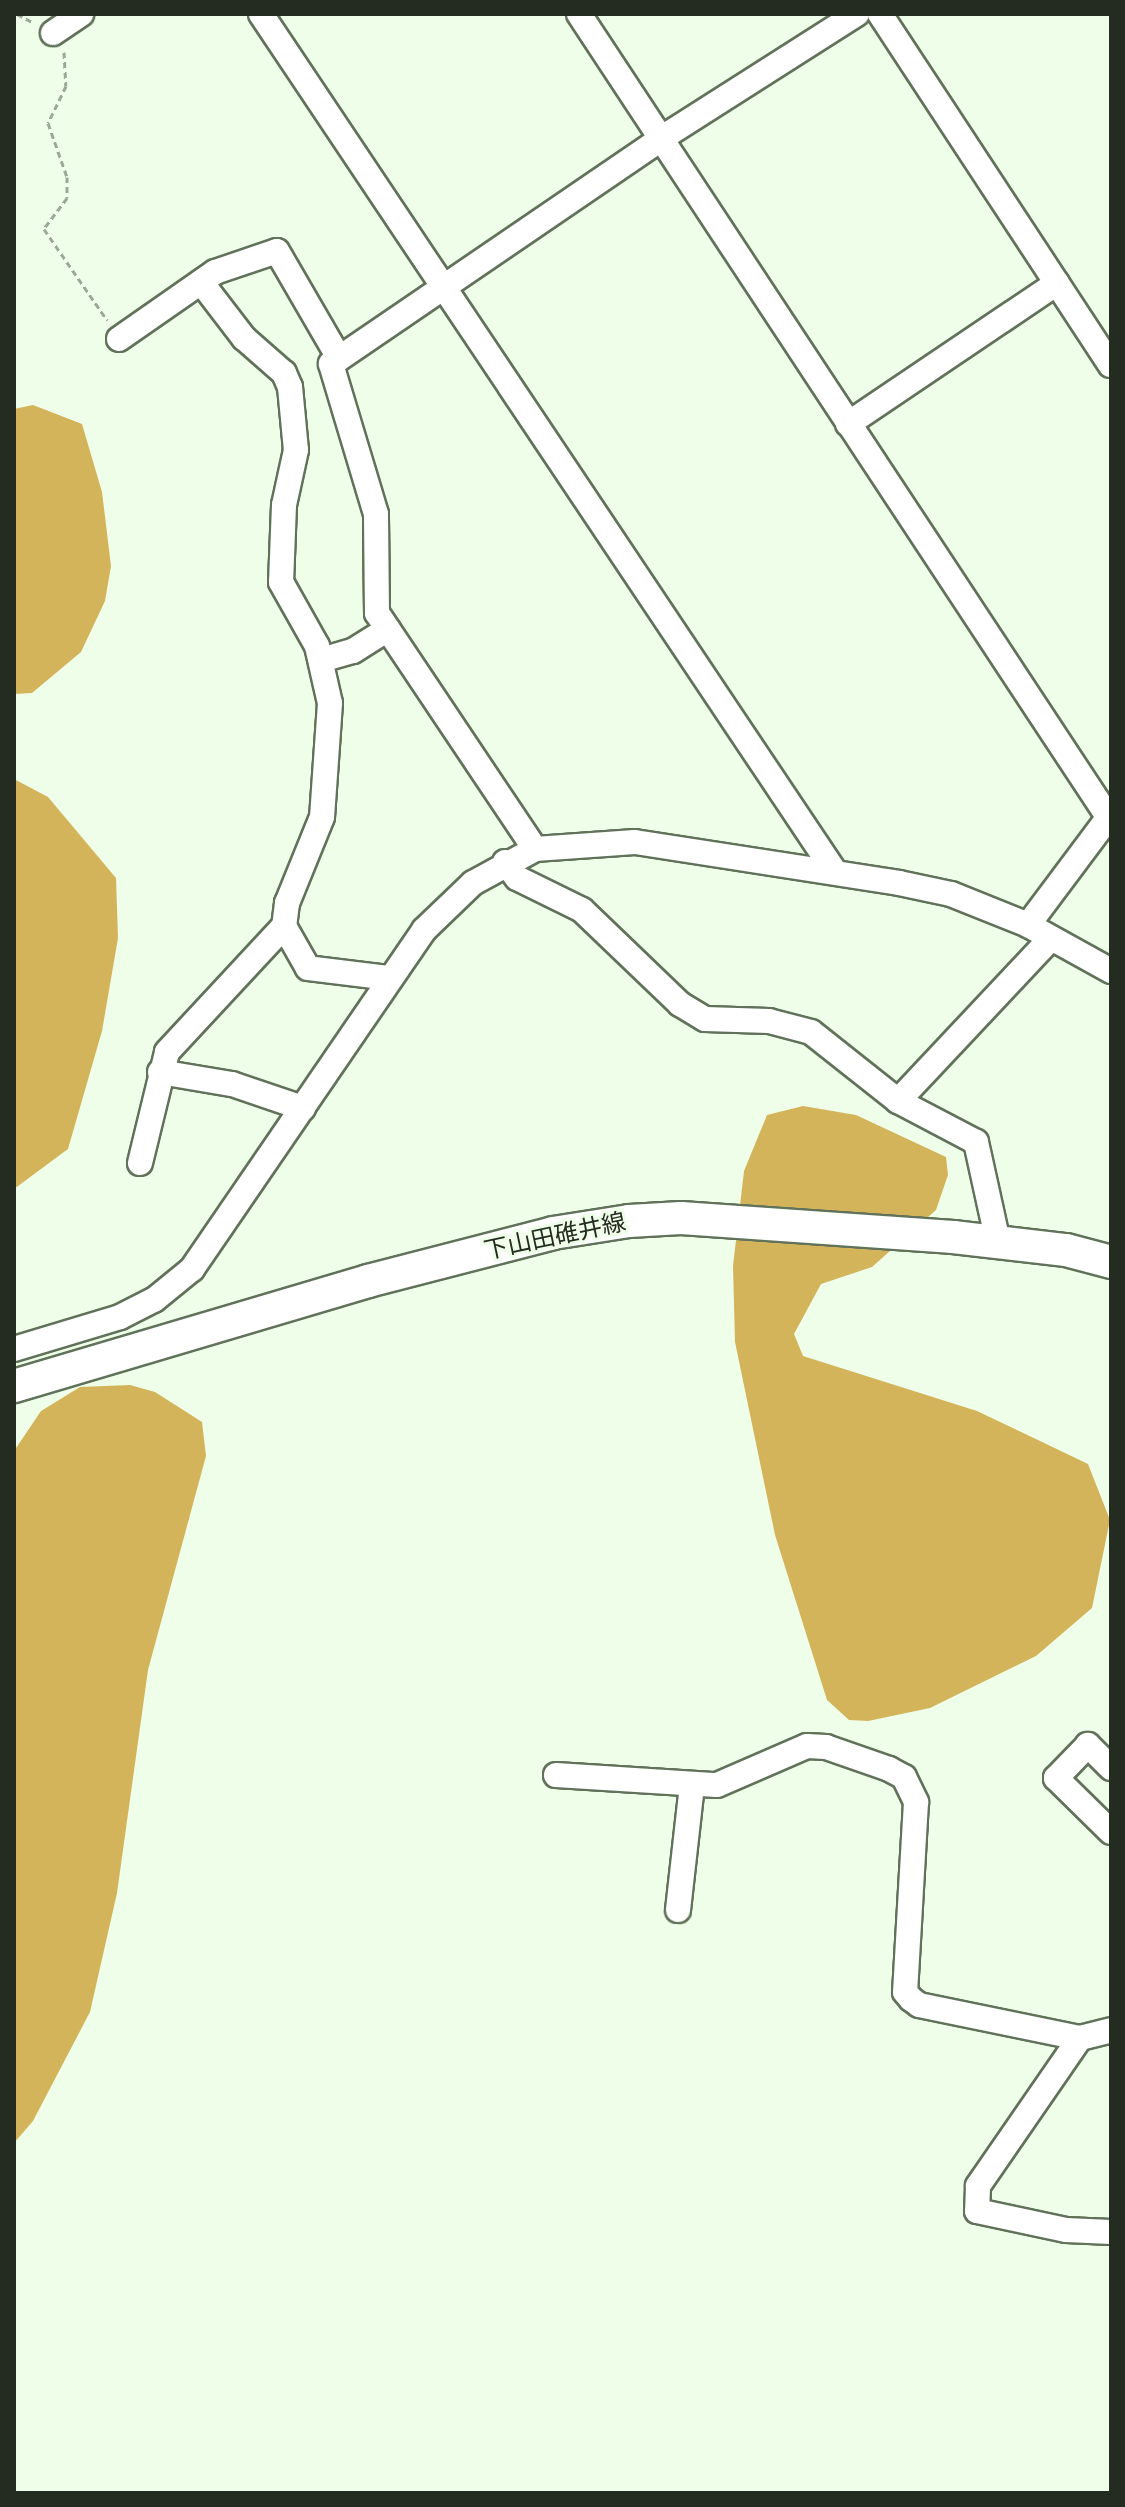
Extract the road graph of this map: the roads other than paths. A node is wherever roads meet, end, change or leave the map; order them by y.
1 (81, 14) edge
2 (261, 14) edge
3 (579, 14) edge
4 (857, 14) edge
5 (880, 14) edge
6 (53, 33) road end
7 (662, 138) junction
8 (201, 282) junction
9 (1057, 283) junction
10 (443, 289) junction
11 (119, 339) road end
12 (339, 358) junction
13 (1111, 365) edge
14 (848, 424) junction
15 (388, 629) junction
16 (321, 660) junction
17 (1109, 814) edge
18 (535, 849) junction
19 (505, 862) junction
20 (835, 872) junction
21 (1028, 925) junction
22 (284, 926) junction
23 (1050, 939) junction
24 (1111, 971) edge
25 (390, 978) junction
26 (160, 1072) junction
27 (898, 1101) junction
28 (303, 1108) junction
29 (140, 1163) dead end
30 (998, 1242) junction
31 (1111, 1262) edge
32 (14, 1349) edge
33 (14, 1386) edge
34 (1111, 1768) edge
35 (556, 1775) dead end
36 (692, 1785) junction
37 (1111, 1832) edge
38 (678, 1910) dead end
39 (1111, 2030) edge
40 (1080, 2038) junction
41 (1111, 2232) edge

1 - 6 street
2 - 10 street
3 - 7 street
4 - 7 street
5 - 9 street
7 - 10 street
7 - 14 street
8 - 11 street
8 - 12 street
8 - 16 street
9 - 13 street
9 - 14 street
10 - 12 street
10 - 20 street
12 - 15 street
14 - 17 street
15 - 16 street
15 - 18 street
16 - 22 street
17 - 21 street
18 - 19 street
18 - 20 street
19 - 25 street
19 - 27 street
20 - 21 street
21 - 23 street
22 - 25 street
22 - 26 street
23 - 24 street
23 - 27 street
25 - 28 street
26 - 28 street
26 - 29 street
27 - 30 street
28 - 32 street
30 - 31 main road, 下山田碓井線
30 - 33 main road, 下山田碓井線
34 - 37 street
35 - 36 street
36 - 38 street
36 - 40 street
39 - 40 street
40 - 41 street

